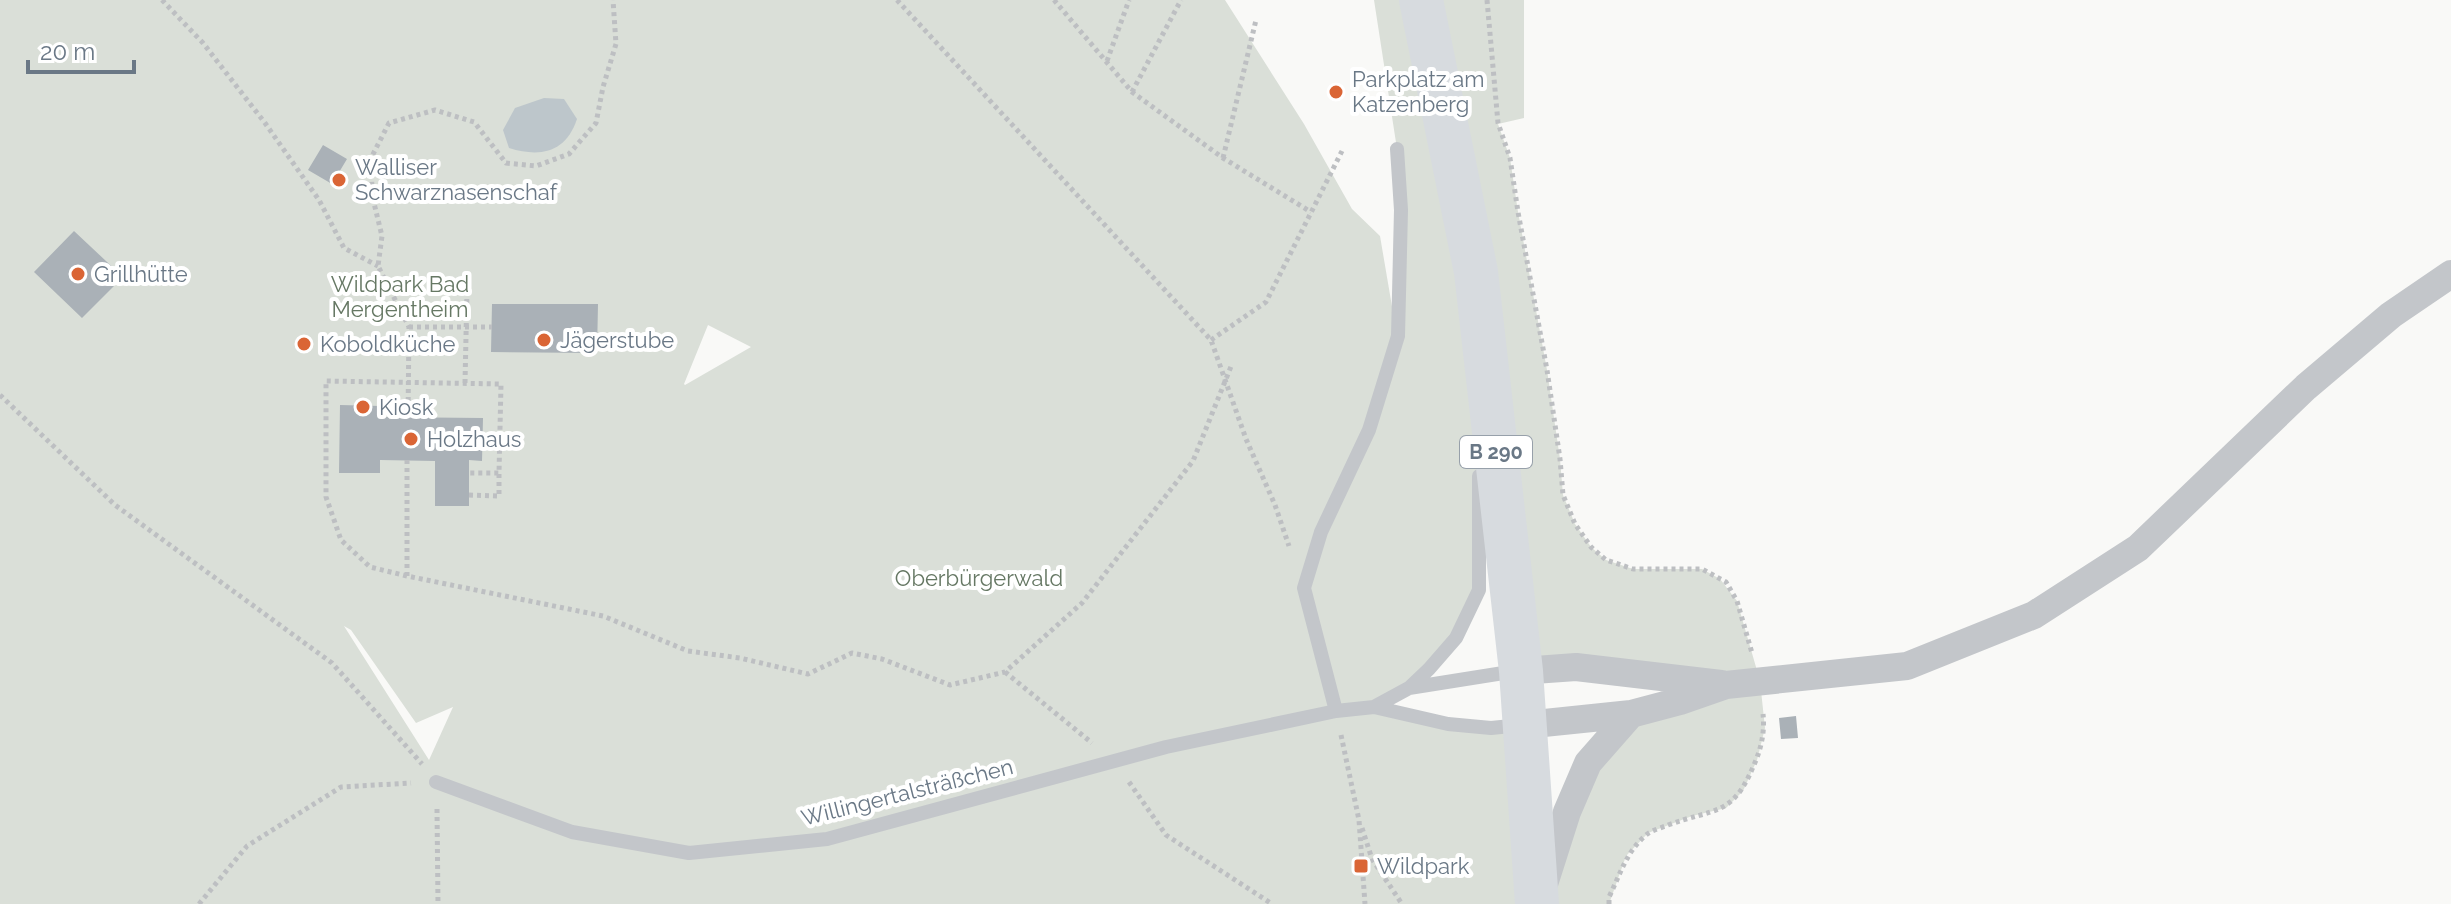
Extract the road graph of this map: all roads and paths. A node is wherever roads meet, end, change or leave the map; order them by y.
1 (162, 0) edge
2 (613, 0) edge
3 (897, 0) edge
4 (1054, 0) edge
5 (1129, 0) edge
6 (1181, 0) edge
7 (1421, 0) edge
8 (1487, 0) edge
9 (1256, 20) dead end
10 (1107, 62) junction
11 (1132, 92) junction
12 (1397, 149) dead end
13 (1342, 151) dead end
14 (1223, 158) junction
15 (1311, 212) junction
16 (378, 266) junction
17 (1476, 272) junction
18 (2451, 274) edge
19 (467, 290) dead end
20 (409, 327) junction
21 (467, 327) junction
22 (492, 327) dead end
23 (1211, 340) junction
24 (1470, 362) dead end
25 (1232, 364) dead end
26 (408, 382) junction
27 (465, 383) junction
28 (0, 395) edge
29 (408, 417) dead end
30 (407, 460) dead end
31 (1478, 464) dead end
32 (469, 473) dead end
33 (499, 473) junction
34 (469, 495) dead end
35 (407, 576) junction
36 (1304, 588) junction
37 (1521, 671) junction
38 (1005, 672) junction
39 (1760, 681) junction
40 (1726, 685) junction
41 (1409, 688) junction
42 (1374, 707) junction
43 (1336, 711) junction
44 (1631, 714) junction
45 (1524, 725) junction
46 (1114, 762) junction
47 (436, 782) junction
48 (1359, 820) junction
49 (199, 904) edge
50 (438, 904) edge
51 (1272, 904) edge
52 (1365, 904) edge
53 (1402, 904) edge
54 (1537, 904) edge
55 (1609, 904) edge

1 - 16 path
2 - 16 path
3 - 23 path
4 - 10 path
5 - 10 path
6 - 11 path
7 - 17 main road, B 290
8 - 39 path
9 - 14 path
10 - 11 path
11 - 14 path
12 - 36 lane
13 - 15 path
14 - 15 path
15 - 23 path
16 - 20 path
17 - 24 lane
17 - 37 main road, B 290
18 - 39 street
19 - 21 path
20 - 21 path
20 - 26 path
21 - 22 path
21 - 27 path
23 - 36 path
25 - 38 path
26 - 27 path
26 - 29 path
26 - 35 path
27 - 33 path
28 - 47 path
30 - 35 path
31 - 41 lane
32 - 33 path
33 - 34 path
35 - 38 path
36 - 43 lane
37 - 40 street
37 - 41 lane
37 - 45 main road, B 290
38 - 46 path
39 - 40 street
39 - 55 path
40 - 44 street
41 - 42 lane
42 - 43 lane, Willingertalsträßchen
42 - 45 lane
43 - 46 lane, Willingertalsträßchen
43 - 48 path
44 - 45 street
44 - 54 street
45 - 54 main road, B 290
46 - 47 lane, Willingertalsträßchen
46 - 51 path
47 - 49 path
47 - 50 path
48 - 52 path
48 - 53 path

